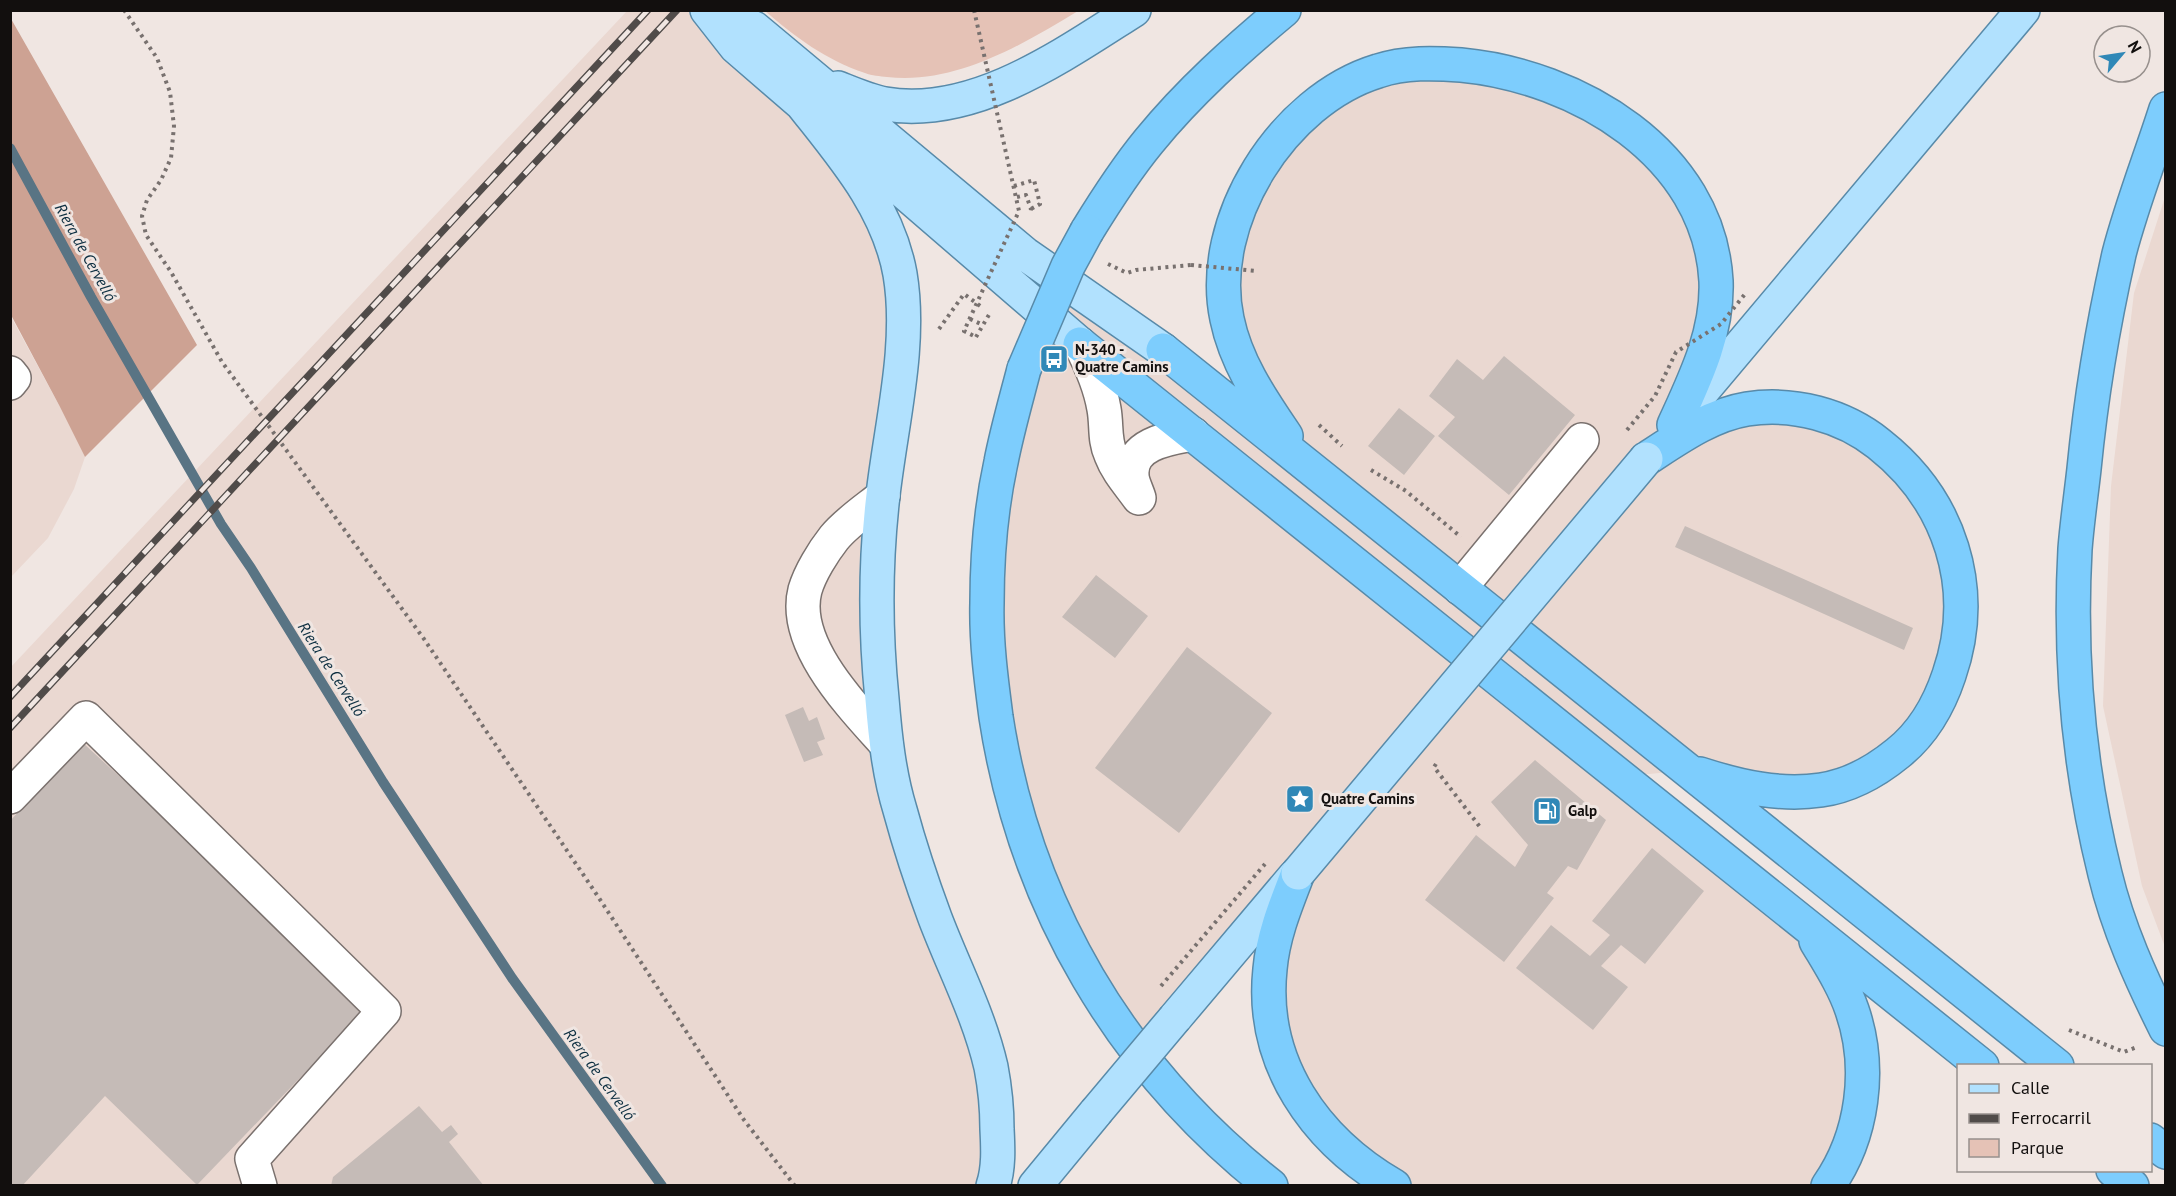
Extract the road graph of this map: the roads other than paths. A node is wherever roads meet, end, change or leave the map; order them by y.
1 (707, 10) edge
2 (714, 10) edge
3 (1134, 10) edge
4 (1284, 10) edge
5 (2023, 10) edge
6 (806, 89) junction
7 (2166, 109) edge
8 (1080, 344) junction
9 (1163, 350) joint
10 (10, 373) edge
11 (10, 383) edge
12 (1674, 425) junction
13 (1193, 434) junction
14 (1582, 440) dead end
15 (1646, 459) junction
16 (1305, 464) junction
17 (883, 496) junction
18 (1460, 588) junction
19 (886, 744) junction
20 (1687, 770) junction
21 (10, 797) edge
22 (1298, 873) junction
23 (1806, 924) junction
24 (2166, 1029) edge
25 (1981, 1064) edge
26 (2056, 1064) edge
27 (2152, 1141) edge
28 (2166, 1152) edge
29 (2116, 1172) edge
30 (260, 1185) edge
31 (993, 1185) edge
32 (1035, 1185) edge
33 (1271, 1185) edge
34 (1394, 1185) edge
35 (1828, 1185) edge
36 (2132, 1185) edge

1 - 6 main road
2 - 6 main road
3 - 6 main road
4 - 33 highway, bridge
5 - 12 main road
6 - 8 main road
6 - 9 main road
6 - 17 main road
7 - 24 highway
8 - 13 highway
8 - 13 lane
9 - 16 highway
10 - 11 lane
12 - 15 main road
12 - 16 highway
13 - 23 highway
14 - 18 lane
15 - 20 highway
15 - 22 main road, bridge
16 - 18 highway
17 - 19 main road
17 - 19 lane
18 - 20 highway
19 - 31 main road
20 - 26 highway
21 - 30 lane
22 - 32 main road, bridge
22 - 34 highway
23 - 25 highway
23 - 35 highway
27 - 28 highway
29 - 36 highway

